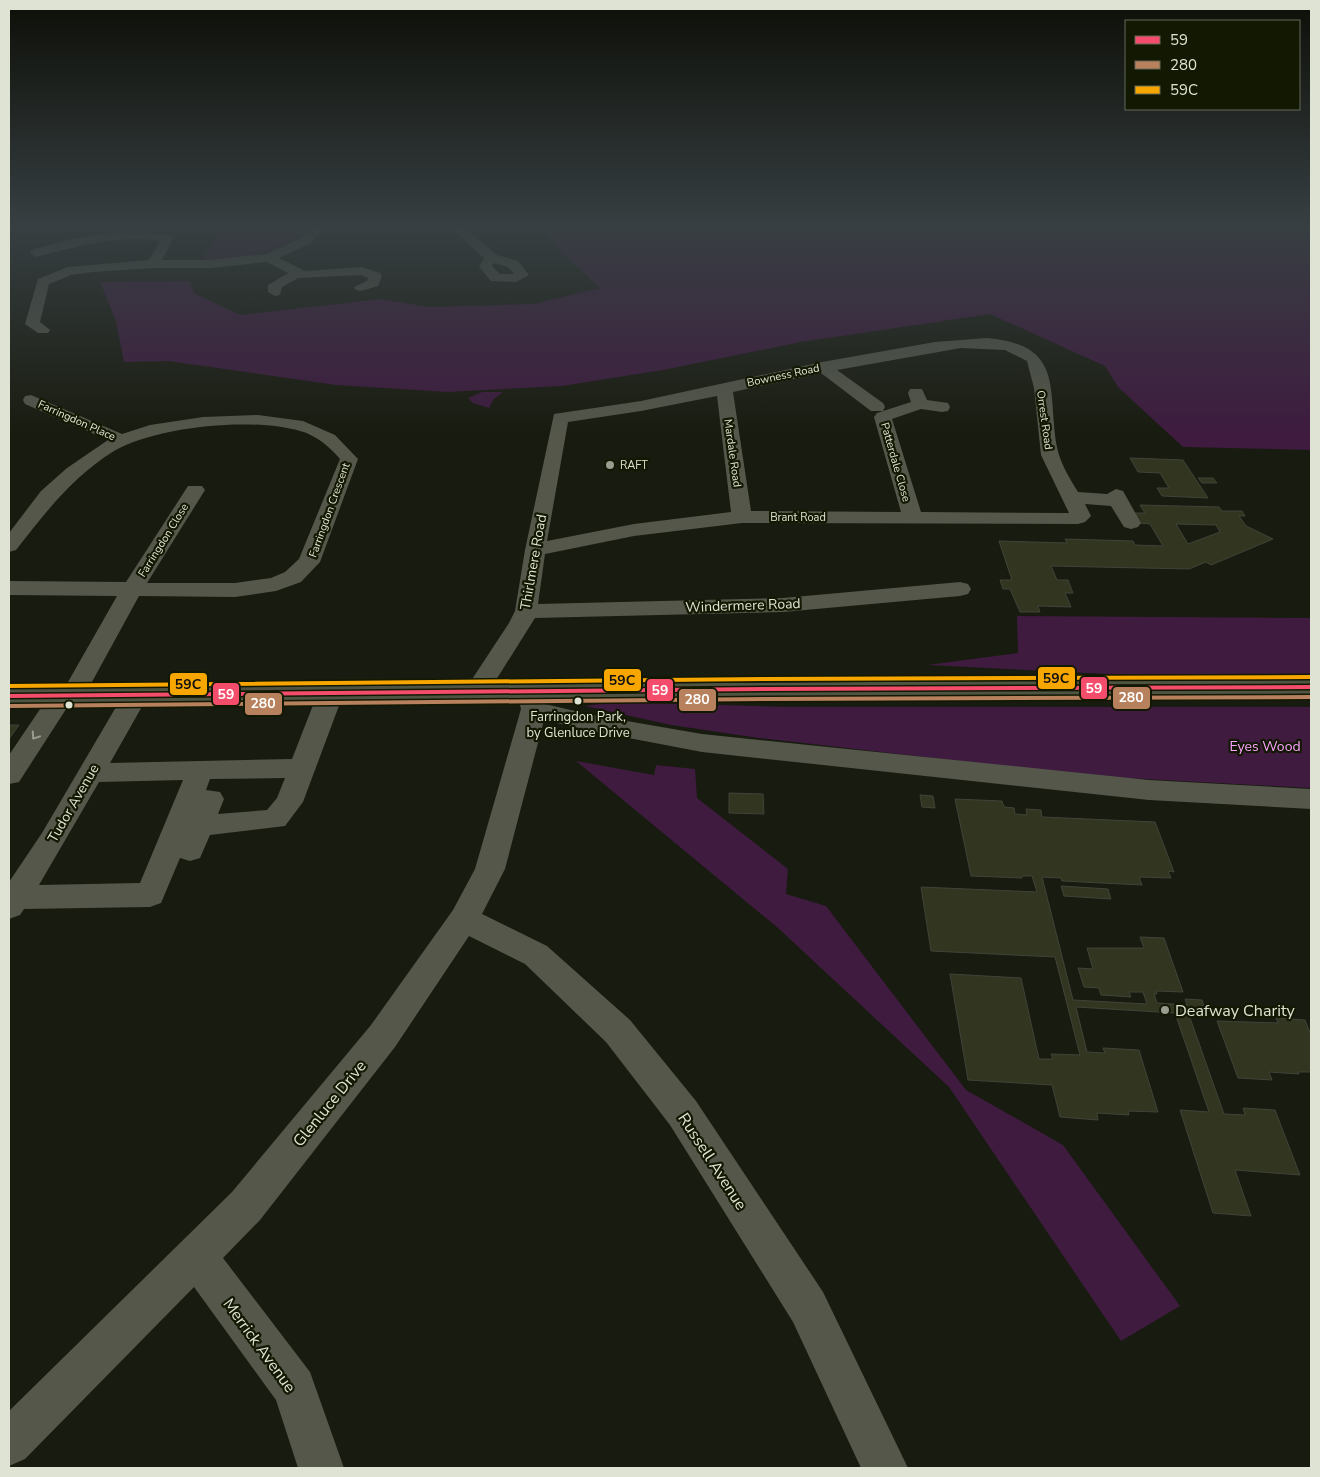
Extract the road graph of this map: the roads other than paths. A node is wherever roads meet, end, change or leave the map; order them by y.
1 (39, 296) edge
2 (43, 330) dead end
3 (1007, 346) joint
4 (822, 367) junction
5 (724, 388) junction
6 (31, 400) dead end
7 (877, 407) dead end
8 (942, 407) dead end
9 (560, 418) joint
10 (122, 440) junction
11 (195, 490) dead end
12 (1072, 498) junction
13 (912, 516) junction
14 (742, 517) junction
15 (1065, 519) joint
16 (1131, 523) dead end
17 (9, 546) edge
18 (535, 550) junction
19 (9, 588) edge
20 (960, 589) dead end
21 (131, 590) junction
22 (526, 611) junction
23 (1311, 687) edge
24 (475, 693) junction
25 (330, 695) junction
26 (9, 696) edge
27 (67, 696) junction
28 (135, 696) junction
29 (532, 701) junction
30 (302, 768) junction
31 (200, 771) junction
32 (90, 773) junction
33 (9, 775) edge
34 (210, 799) dead end
35 (1308, 803) edge
36 (12, 902) edge
37 (464, 919) junction
38 (196, 1256) junction
39 (9, 1443) edge
40 (321, 1468) edge
41 (885, 1468) edge

1 - 2 street
3 - 4 street, Bowness Road
3 - 12 street, Orrest Road
4 - 5 street, Bowness Road
4 - 7 street
5 - 9 street, Bowness Road
5 - 14 street, Mardale Road
6 - 10 street, Farringdon Place
8 - 13 street, Patterdale Close
9 - 18 street, Thirlmere Road
10 - 17 street, Farringdon Crescent
10 - 21 street, Farringdon Crescent
11 - 21 street, Farringdon Close
12 - 15 street, Orrest Road
12 - 16 street
13 - 14 street, Brant Road
13 - 15 street, Brant Road
14 - 18 street, Brant Road
18 - 22 street, Thirlmere Road
19 - 21 street, Farringdon Crescent
20 - 22 street, Windermere Road
21 - 27 street
22 - 24 street, Thirlmere Road
23 - 29 highway
24 - 25 highway
24 - 29 highway
25 - 28 highway
25 - 30 street
26 - 27 highway
27 - 28 highway
27 -> 33 street
28 - 32 street, Tudor Avenue
29 - 35 street
29 - 37 street, Glenluce Drive
30 - 31 street
30 - 34 street
31 - 32 street
31 - 36 street
32 - 36 street, Tudor Avenue
37 - 38 street, Glenluce Drive
37 - 41 street, Russell Avenue
38 - 39 street, Glenluce Drive
38 - 40 street, Merrick Avenue

